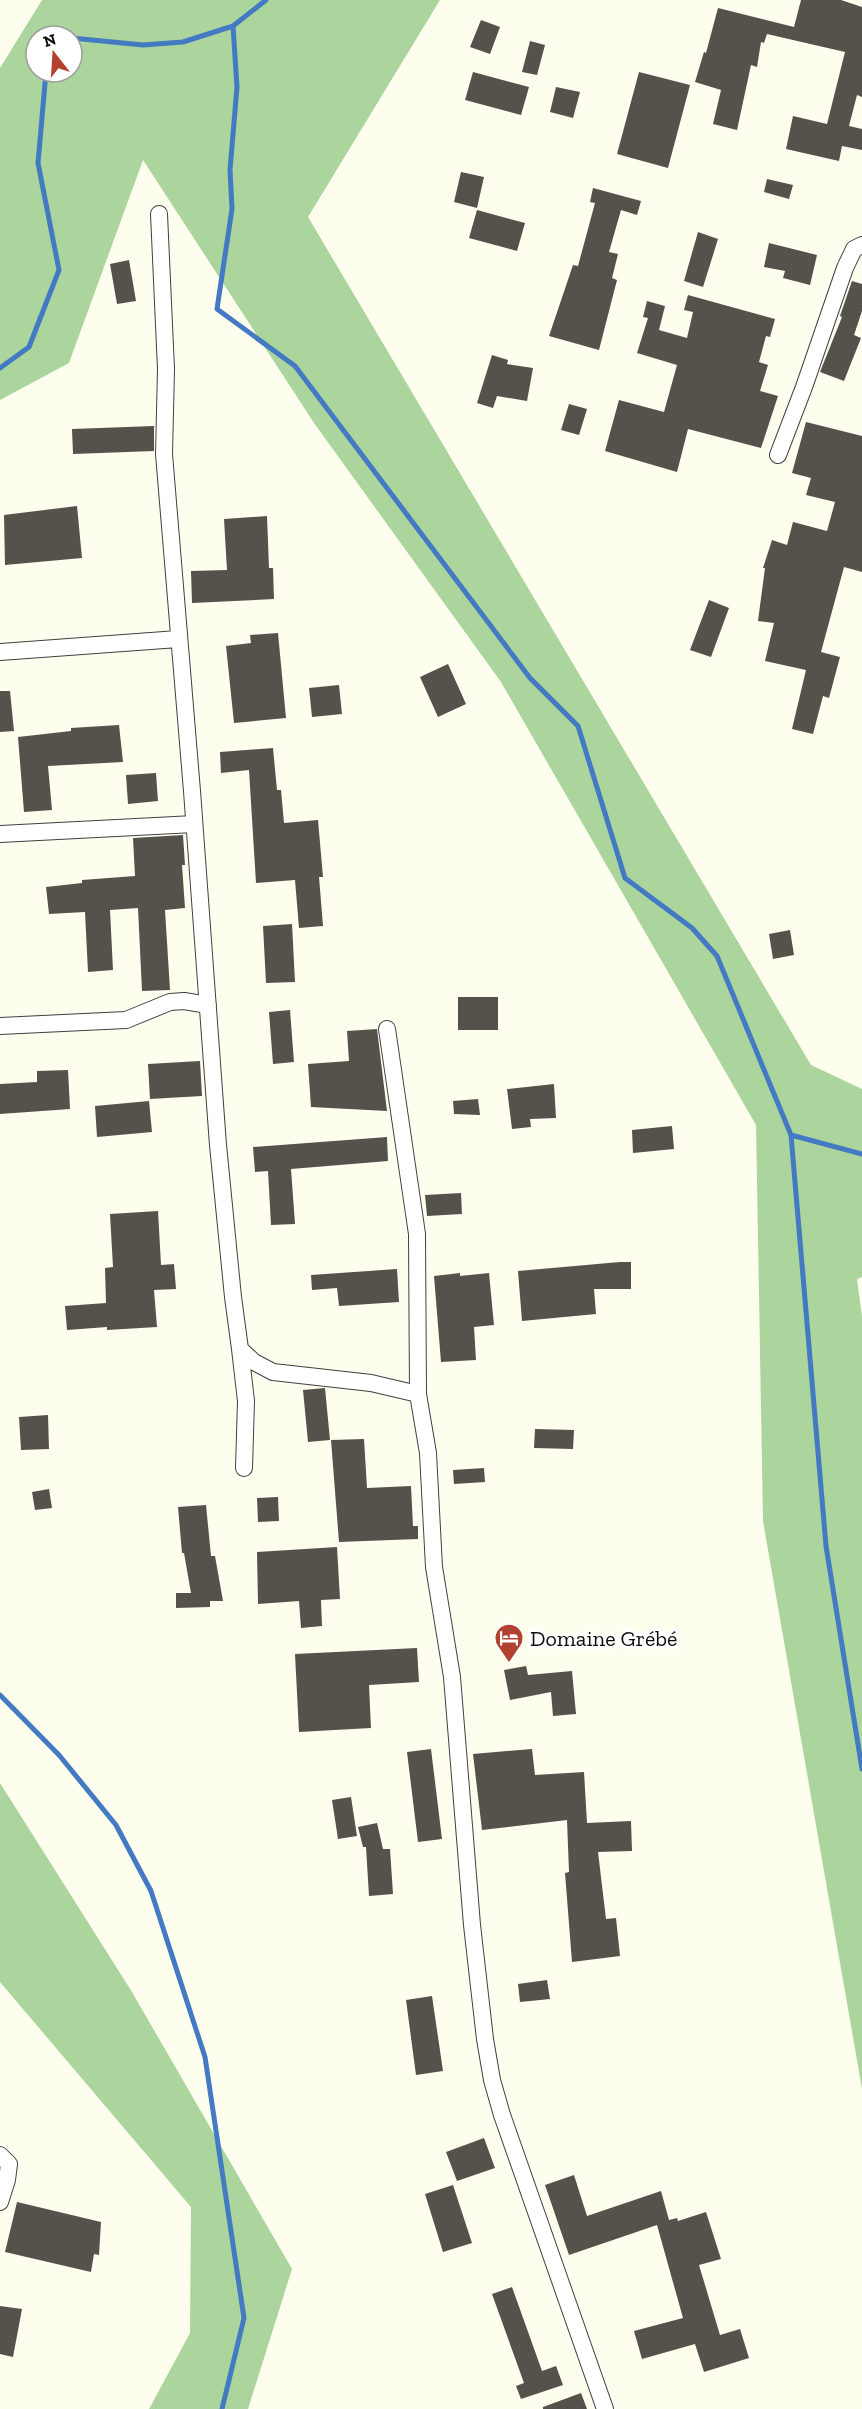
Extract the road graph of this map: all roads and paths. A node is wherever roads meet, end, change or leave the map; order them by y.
1 (159, 214) dead end
2 (862, 245) edge
3 (778, 455) dead end
4 (178, 639) junction
5 (0, 652) edge
6 (194, 824) junction
7 (0, 834) edge
8 (208, 1005) junction
9 (0, 1026) edge
10 (387, 1029) dead end
11 (240, 1349) junction
12 (418, 1395) junction
13 (244, 1468) dead end
14 (0, 2155) edge
15 (0, 2202) edge
16 (605, 2409) edge

1 - 4 street
2 - 3 street
4 - 5 street
4 - 6 street
6 - 7 street
6 - 8 street
8 - 9 street
8 - 11 street
10 - 12 street
11 - 12 street
11 - 13 street
12 - 16 street
14 - 15 street

